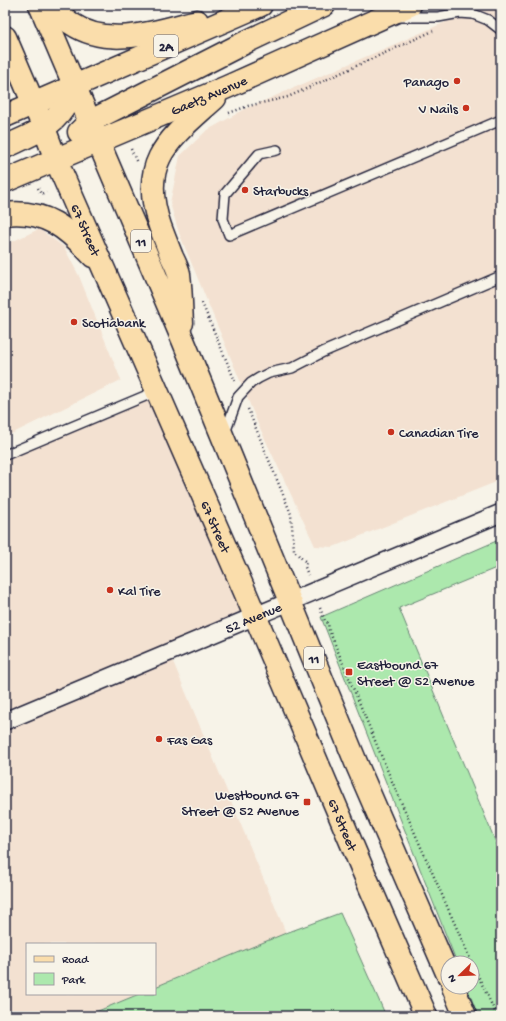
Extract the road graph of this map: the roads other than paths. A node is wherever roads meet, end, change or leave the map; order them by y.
1 (40, 5) edge
2 (52, 5) edge
3 (260, 5) edge
4 (324, 5) edge
5 (410, 5) edge
6 (384, 17) junction
7 (501, 30) edge
8 (5, 38) edge
9 (74, 86) junction
10 (227, 87) junction
11 (34, 104) junction
12 (5, 116) edge
13 (501, 120) edge
14 (89, 122) junction
15 (44, 128) junction
16 (98, 142) junction
17 (5, 147) edge
18 (277, 150) dead end
19 (56, 160) junction
20 (5, 181) edge
21 (5, 214) edge
22 (103, 267) junction
23 (501, 276) edge
24 (183, 340) junction
25 (158, 391) junction
26 (223, 438) junction
27 (5, 456) edge
28 (501, 513) edge
29 (290, 601) junction
30 (255, 616) junction
31 (5, 721) edge
32 (440, 957) edge
33 (456, 995) edge
34 (426, 1016) edge
35 (465, 1016) edge

1 - 9 main road, 11
2 - 3 main road
3 - 9 main road, 2A
4 - 14 main road
5 - 6 main road, Gaetz Avenue
6 - 7 lane
6 - 10 main road, Gaetz Avenue
8 - 11 main road, 67 Street
9 - 11 main road, 2A
9 - 14 main road, 11
9 - 15 main road
10 - 16 main road, Gaetz Avenue
10 - 24 main road
11 - 12 main road, 2A
11 - 15 main road, 67 Street
13 - 18 lane
14 - 16 main road, 11
14 - 19 main road
15 - 17 main road
15 - 19 main road, 67 Street
16 - 19 main road, Gaetz Avenue
16 - 24 main road, 11
19 - 20 main road, Gaetz Avenue
19 - 22 main road, 67 Street
21 - 22 main road
22 - 25 main road, 67 Street
23 - 26 lane
24 - 26 main road, 11
25 - 27 lane
25 - 30 main road, 67 Street
26 - 29 main road, 11
28 - 29 street, 52 Avenue
29 - 30 street, 52 Avenue
29 - 32 main road, 11
30 - 31 street, 52 Avenue
30 - 34 main road, 67 Street
33 - 35 main road

